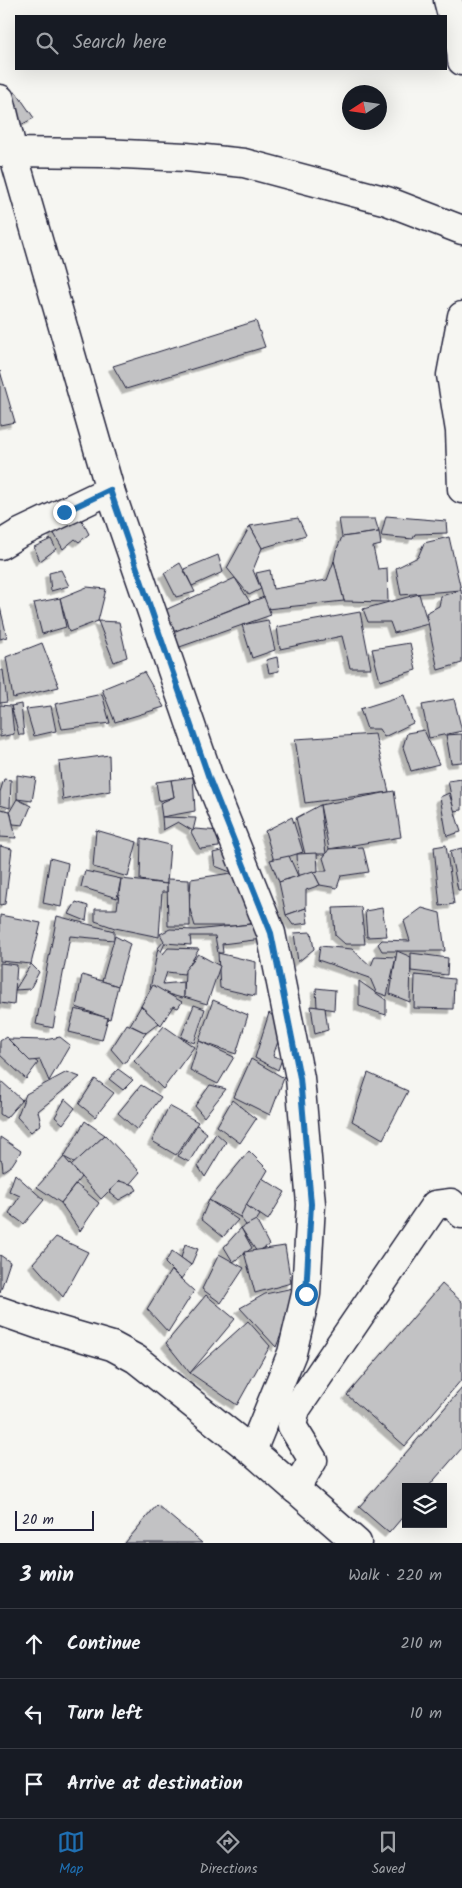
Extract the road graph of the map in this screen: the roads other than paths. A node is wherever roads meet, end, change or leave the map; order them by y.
1 (448, 0) edge
2 (462, 61) edge
3 (0, 99) edge
4 (6, 152) edge
5 (462, 230) edge
6 (462, 316) edge
7 (462, 489) edge
8 (110, 490) junction
9 (0, 545) edge
10 (462, 1214) edge
11 (0, 1311) edge
12 (252, 1451) junction
13 (295, 1489) junction
14 (357, 1543) edge

1 - 2 street
3 - 4 street
4 - 5 street
4 - 8 street
6 - 7 street
8 - 9 street
8 - 12 street
10 - 13 street
11 - 12 street
12 - 13 street
13 - 14 street

